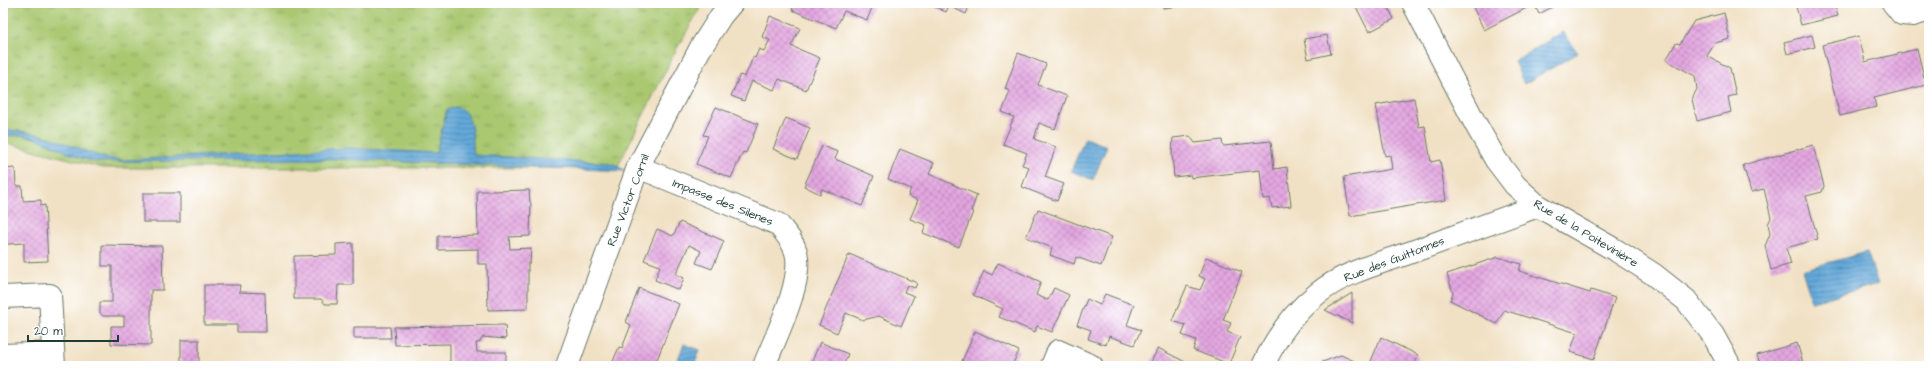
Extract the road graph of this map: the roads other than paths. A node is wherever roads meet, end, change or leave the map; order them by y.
1 (732, 3) edge
2 (1413, 3) edge
3 (1894, 3) edge
4 (1929, 10) edge
5 (638, 168) junction
6 (1538, 206) junction
7 (3, 297) edge
8 (3, 355) edge
9 (53, 360) edge
10 (567, 366) edge
11 (764, 366) edge
12 (1052, 366) edge
13 (1092, 366) edge
14 (1263, 366) edge
15 (1730, 366) edge

1 - 5 street, Rue Victor Cornil
2 - 6 street, Rue de la Poitevinière
3 - 4 street
5 - 10 street, Rue Victor Cornil
5 - 11 street, Impasse des Silenes
6 - 14 street, Rue des Guittonnes
6 - 15 street, Rue de la Poitevinière
7 - 9 street
8 - 9 street
12 - 13 street

